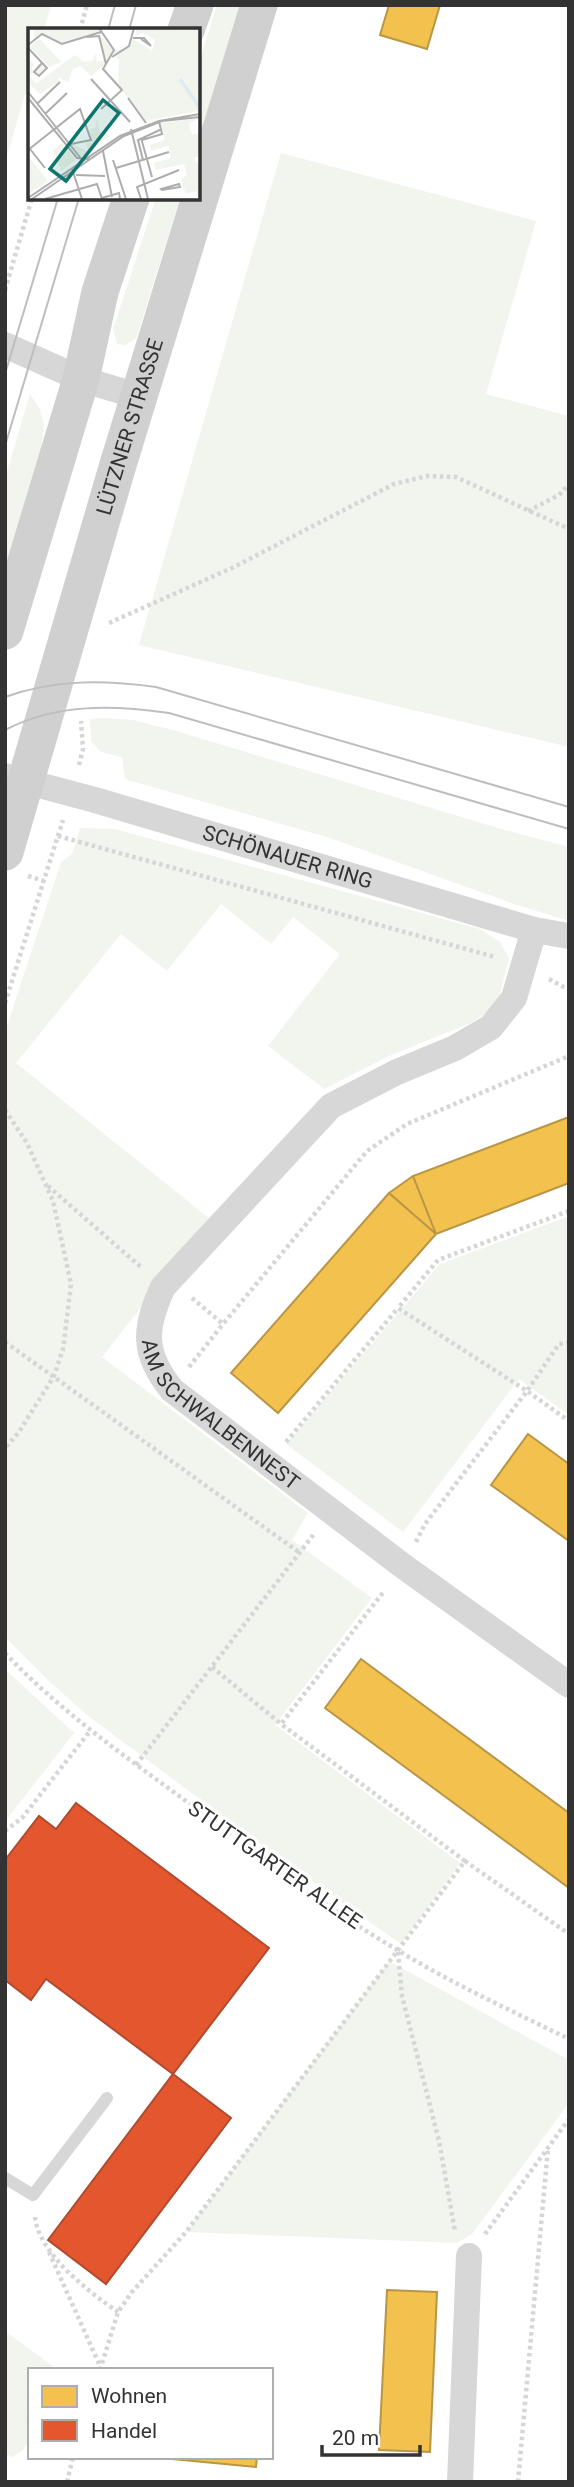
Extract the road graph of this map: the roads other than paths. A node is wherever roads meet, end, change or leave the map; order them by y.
1 (195, 5) edge
2 (259, 5) edge
3 (187, 28) edge
4 (130, 200) edge
5 (5, 345) edge
6 (81, 379) junction
7 (141, 397) junction
8 (5, 631) edge
9 (15, 779) edge
10 (5, 852) edge
11 (534, 930) junction
12 (569, 936) edge
13 (569, 1685) edge
14 (107, 2098) dead end
15 (5, 2178) edge
16 (469, 2256) road end
17 (460, 2482) edge

1 - 3 main road
2 - 7 main road, LÜTZNER STRASSE
4 - 6 main road
5 - 6 street
6 - 7 street
6 - 8 main road
7 - 9 main road, LÜTZNER STRASSE
9 - 10 main road, LÜTZNER STRASSE
9 - 11 street, SCHÖNAUER RING
11 - 12 street, SCHÖNAUER RING
11 - 13 street, AM SCHWALBENNEST
14 - 15 lane
16 - 17 street

